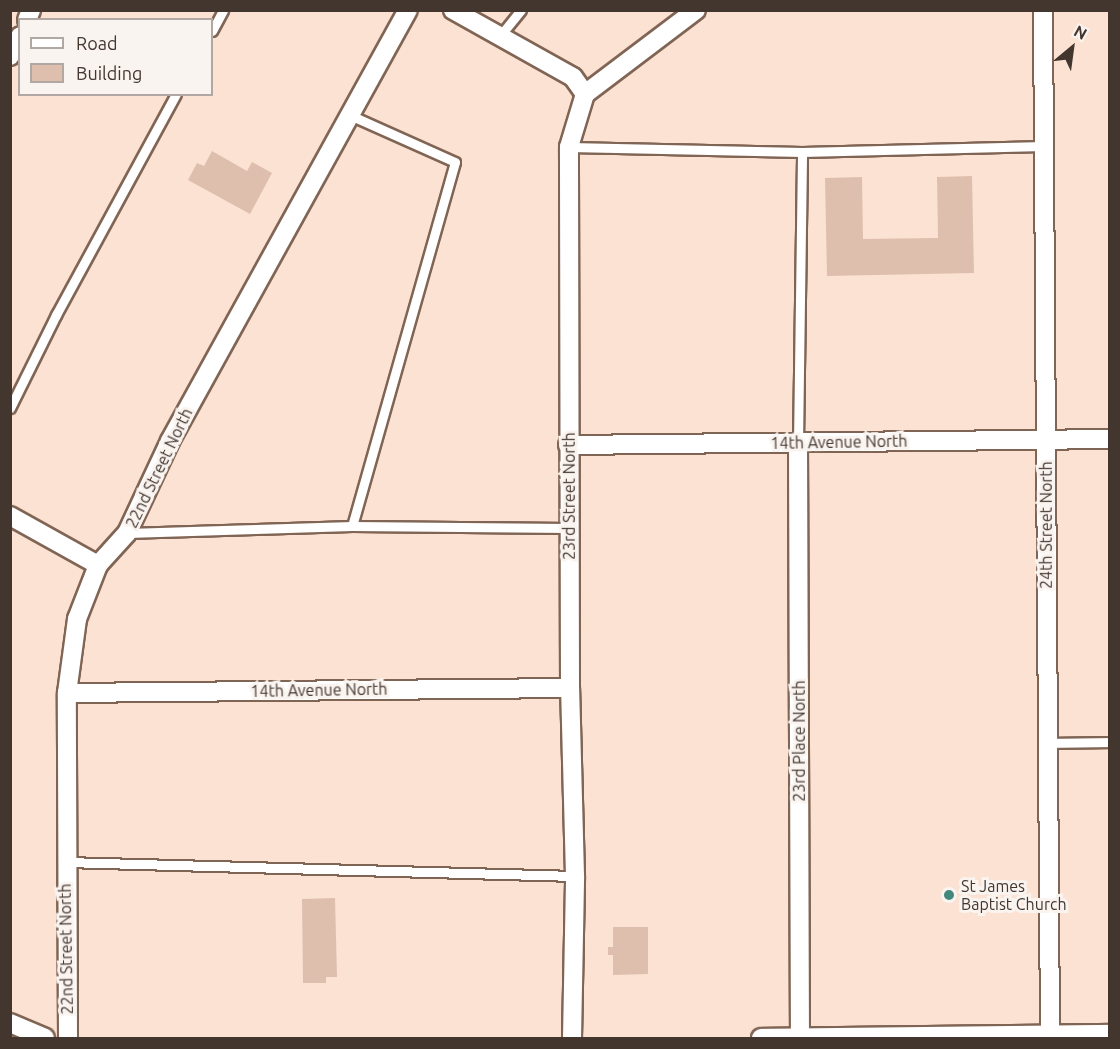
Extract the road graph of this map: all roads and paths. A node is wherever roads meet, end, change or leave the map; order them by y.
1 (223, 10) edge
2 (408, 10) edge
3 (453, 10) edge
4 (521, 10) edge
5 (696, 10) edge
6 (1043, 10) edge
7 (213, 29) edge
8 (499, 37) junction
9 (18, 40) edge
10 (10, 56) edge
11 (585, 94) junction
12 (175, 96) edge
13 (350, 115) junction
14 (1044, 146) junction
15 (569, 147) junction
16 (802, 152) junction
17 (10, 408) edge
18 (1110, 439) edge
19 (1046, 440) junction
20 (798, 443) junction
21 (568, 445) junction
22 (10, 516) edge
23 (352, 526) junction
24 (569, 528) junction
25 (128, 533) junction
26 (98, 565) junction
27 (570, 688) junction
28 (67, 693) junction
29 (1110, 742) edge
30 (1048, 743) junction
31 (65, 862) junction
32 (575, 876) junction
33 (10, 1023) edge
34 (1110, 1034) edge
35 (1050, 1036) edge
36 (45, 1038) edge
37 (68, 1038) edge
38 (572, 1038) edge
39 (761, 1038) edge
40 (800, 1038) edge

1 - 7 lane
2 - 13 street, 22nd Street North
3 - 8 street
4 - 8 lane
5 - 11 street
6 - 14 street, 24th Street North
8 - 11 street
9 - 10 street
11 - 15 street, 23rd Street North
12 - 17 lane
13 - 23 lane
13 - 25 street, 22nd Street North
14 - 16 lane
14 - 19 street, 24th Street North
15 - 16 lane
15 - 21 street, 23rd Street North
16 - 20 lane
18 - 19 street, 14th Avenue North
19 - 20 street, 14th Avenue North
19 - 30 street, 24th Street North
20 - 21 street, 14th Avenue North
20 - 40 street, 23rd Place North
21 - 24 street, 23rd Street North
22 - 26 street
23 - 24 lane
23 - 25 lane
24 - 27 street, 23rd Street North
25 - 26 street, 22nd Street North
26 - 28 street, 22nd Street North
27 - 28 street, 14th Avenue North
27 - 32 street, 23rd Street North
28 - 31 street, 22nd Street North
29 - 30 lane
30 - 35 street, 24th Street North
31 - 32 lane
31 - 37 street, 22nd Street North
32 - 38 street, 23rd Street North
33 - 36 street
34 - 35 street
35 - 40 street
39 - 40 street

